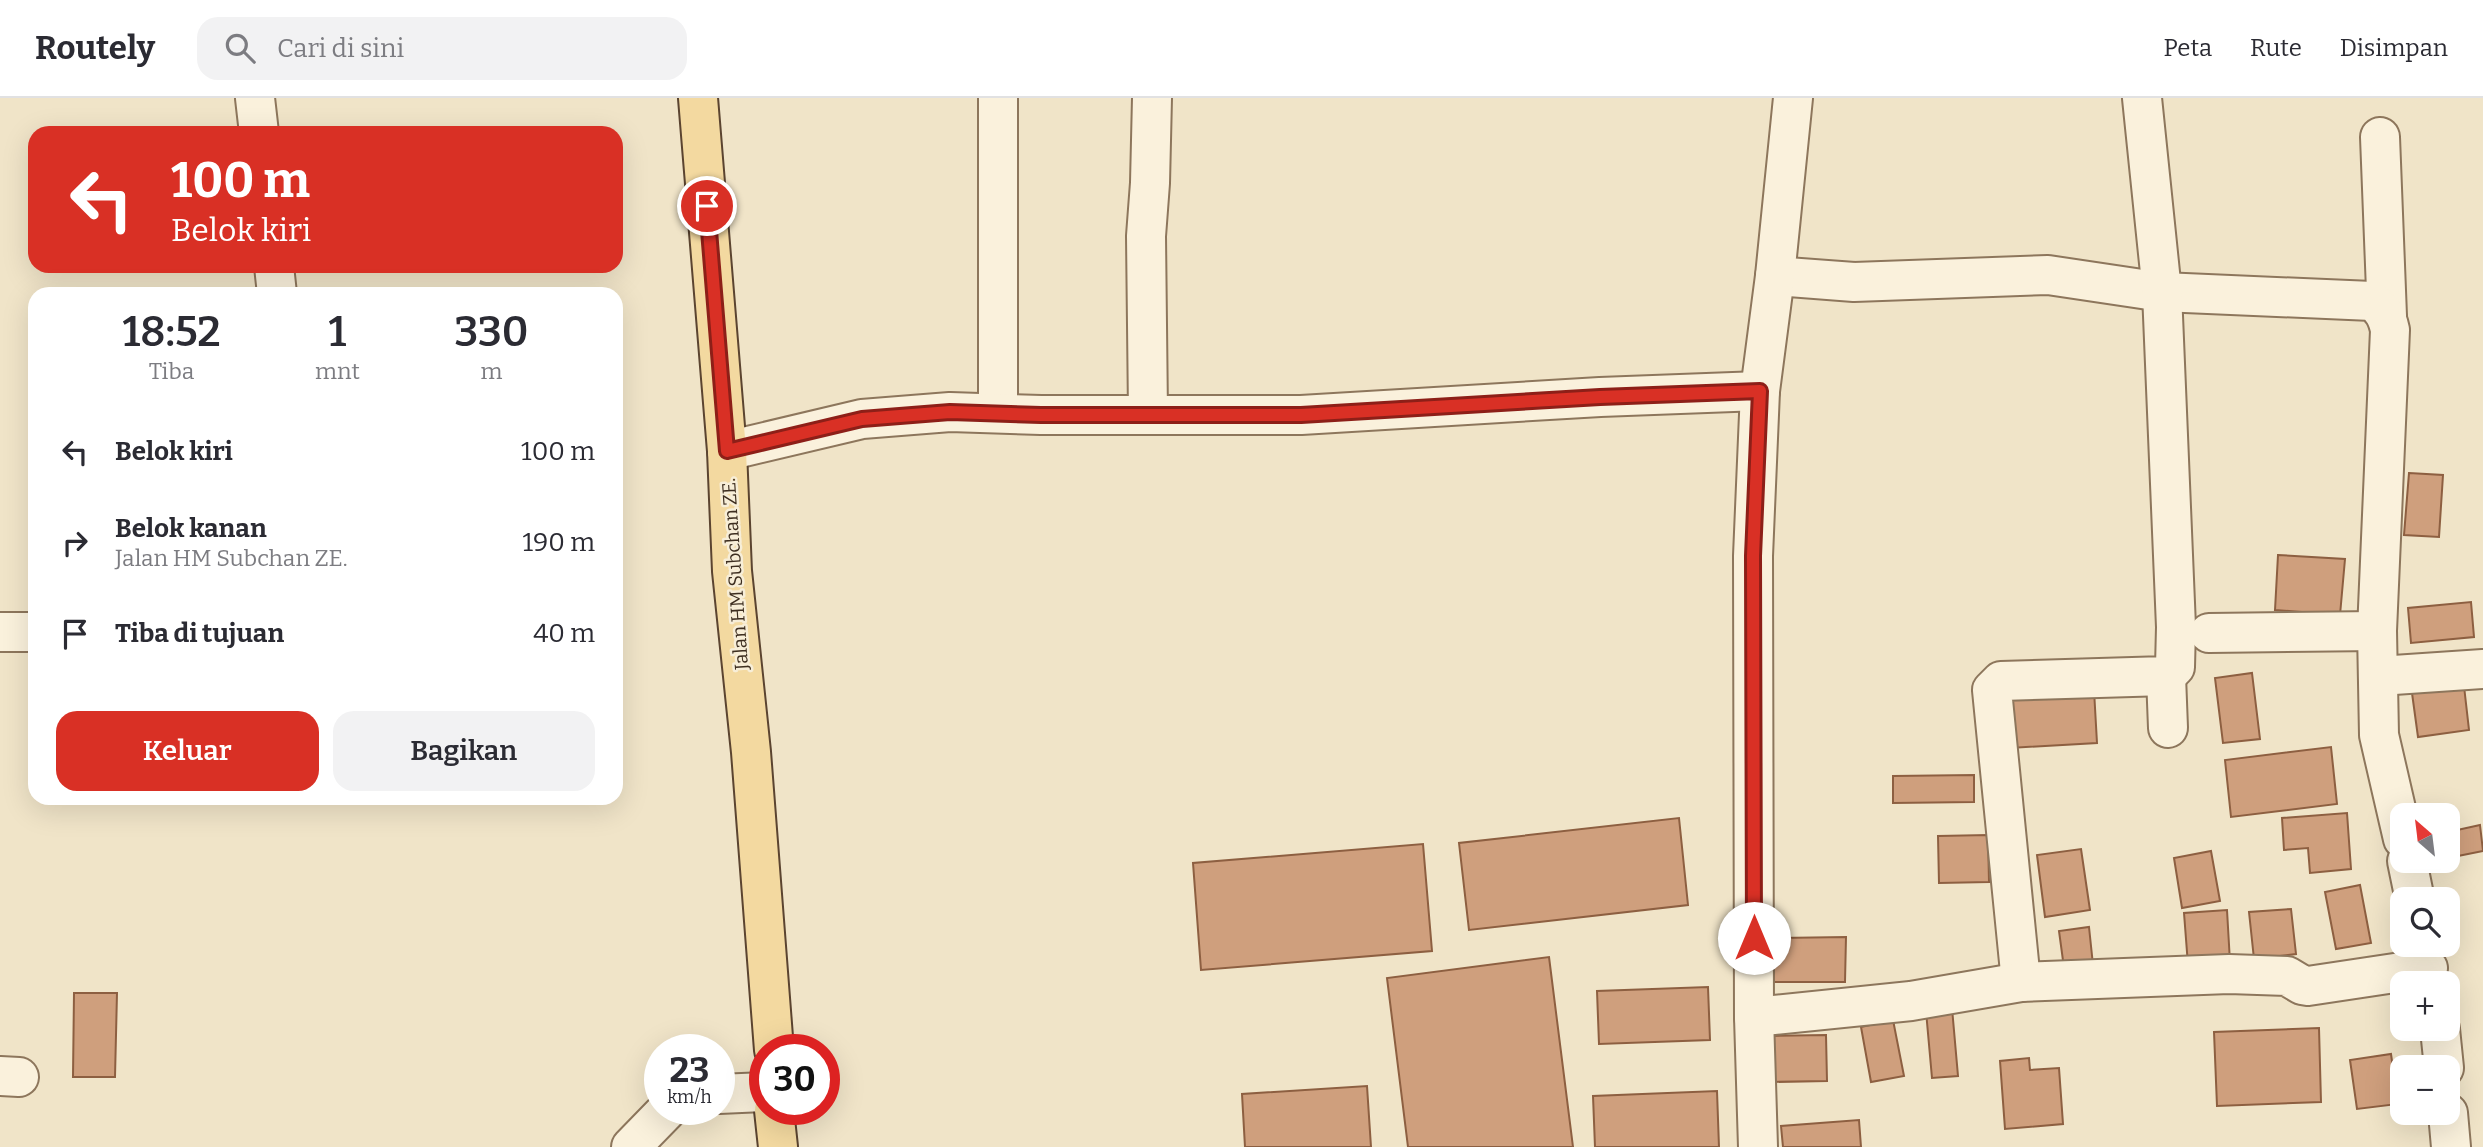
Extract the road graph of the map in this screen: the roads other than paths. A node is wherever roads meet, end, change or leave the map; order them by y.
1 (255, 98) edge
2 (698, 98) edge
3 (999, 98) edge
4 (1152, 98) edge
5 (1793, 98) edge
6 (2142, 98) edge
7 (258, 126) edge
8 (2380, 137) dead end
9 (1775, 276) junction
10 (2162, 292) junction
11 (2387, 316) junction
12 (1760, 391) junction
13 (998, 413) junction
14 (1148, 413) junction
15 (727, 451) junction
16 (2377, 631) junction
17 (0, 632) edge
18 (28, 632) edge
19 (2209, 633) dead end
20 (2483, 669) edge
21 (2166, 676) junction
22 (2379, 676) junction
23 (2168, 728) dead end
24 (2395, 803) edge
25 (2428, 965) edge
26 (2021, 982) junction
27 (1754, 1017) junction
28 (773, 1034) edge
29 (652, 1125) edge
30 (776, 1125) edge
31 (2449, 1125) edge
32 (631, 1147) edge
33 (778, 1147) edge
34 (1758, 1147) edge
35 (2451, 1147) edge

1 - 7 street
2 - 15 main road, Jalan HM Subchan ZE.
3 - 13 street
4 - 14 street
5 - 9 street
6 - 10 street
8 - 11 street
9 - 10 street
9 - 12 street
10 - 11 street
10 - 21 street
11 - 16 street
12 - 14 street
12 - 27 street
13 - 14 street
13 - 15 street
15 - 28 main road, Jalan HM Subchan ZE.
16 - 19 street
16 - 22 street
17 - 18 street
20 - 22 street
21 - 23 street
21 - 26 street
22 - 24 street
25 - 26 street
26 - 27 street
27 - 34 street
29 - 32 street
30 - 33 main road
31 - 35 street

